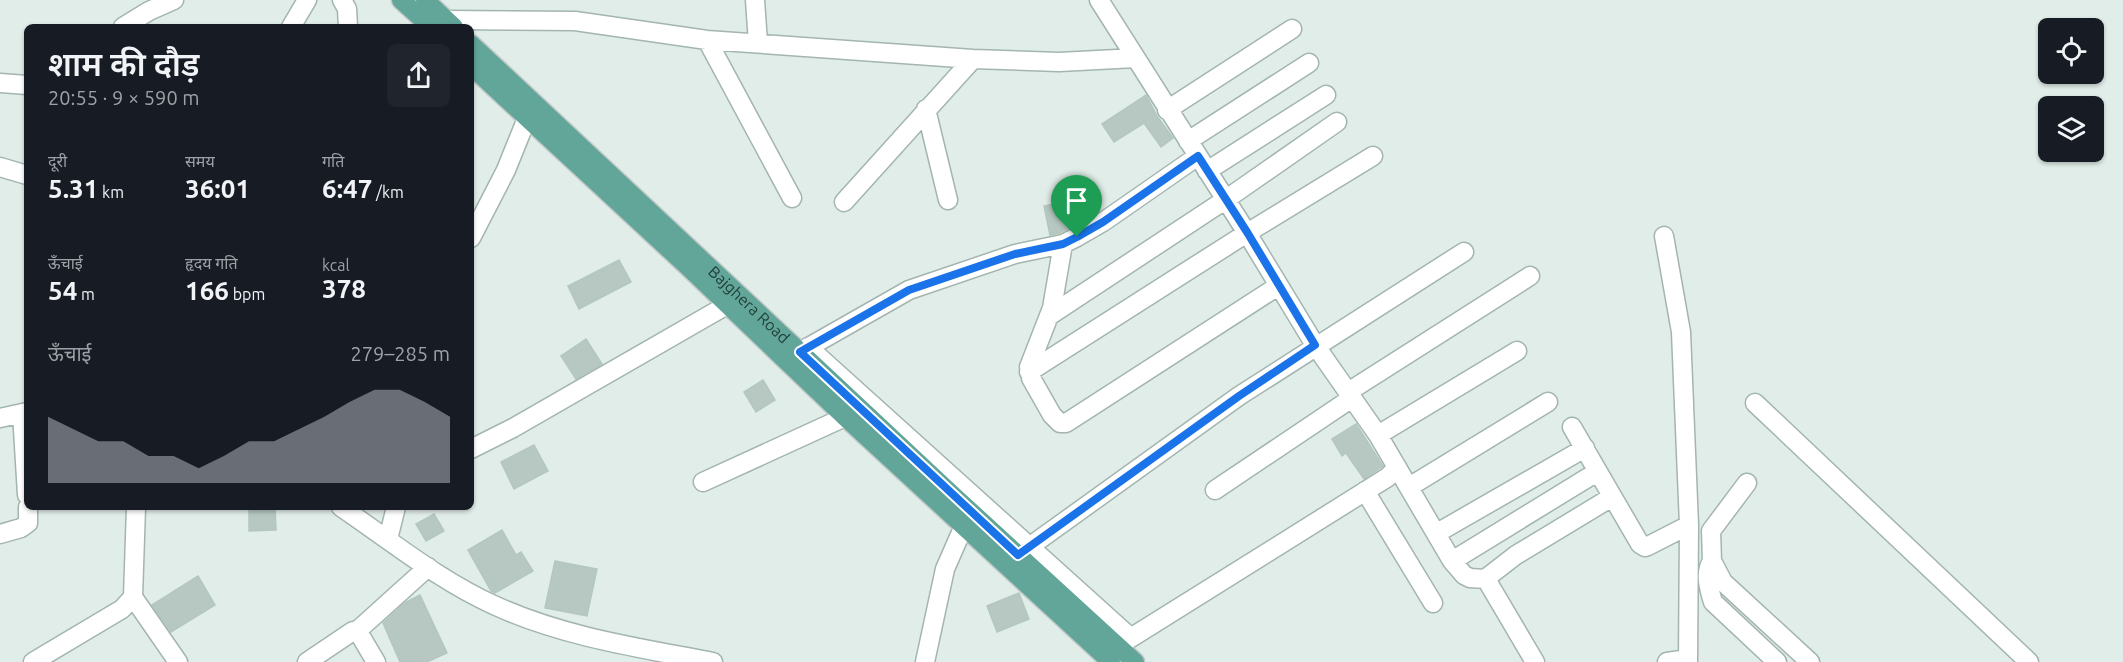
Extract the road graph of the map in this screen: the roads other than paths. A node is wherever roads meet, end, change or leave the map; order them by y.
1 (174, 0) edge
2 (307, 0) edge
3 (342, 0) edge
4 (401, 0) edge
5 (425, 0) edge
6 (755, 0) edge
7 (1099, 0) edge
8 (128, 24) edge
9 (293, 24) edge
10 (348, 24) edge
11 (442, 24) edge
12 (443, 24) edge
13 (474, 24) edge
14 (1292, 29) dead end
15 (707, 40) junction
16 (758, 43) junction
17 (474, 47) edge
18 (1136, 58) junction
19 (973, 59) junction
20 (1309, 63) dead end
21 (474, 69) edge
22 (0, 83) edge
23 (24, 85) edge
24 (1326, 95) dead end
25 (926, 109) junction
26 (1167, 110) junction
27 (527, 118) junction
28 (1337, 122) dead end
29 (1197, 156) junction
30 (1373, 156) dead end
31 (0, 167) edge
32 (24, 175) edge
33 (792, 198) dead end
34 (948, 200) dead end
35 (1226, 200) junction
36 (844, 202) dead end
37 (474, 232) edge
38 (1247, 232) junction
39 (1664, 236) dead end
40 (1063, 244) junction
41 (1464, 252) dead end
42 (1530, 276) dead end
43 (1278, 286) junction
44 (727, 305) junction
45 (1049, 316) junction
46 (1315, 345) junction
47 (804, 349) junction
48 (1517, 351) dead end
49 (1029, 372) junction
50 (1350, 395) junction
51 (1548, 402) dead end
52 (1755, 403) dead end
53 (24, 412) edge
54 (845, 417) junction
55 (0, 418) edge
56 (1572, 427) dead end
57 (1378, 435) junction
58 (474, 448) edge
59 (1585, 448) junction
60 (1397, 467) junction
61 (1597, 472) junction
62 (703, 482) dead end
63 (1747, 483) dead end
64 (1409, 487) junction
65 (1215, 490) dead end
66 (1365, 491) junction
67 (1612, 497) junction
68 (28, 510) edge
69 (136, 510) edge
70 (345, 510) edge
71 (395, 510) edge
72 (967, 519) junction
73 (1689, 525) junction
74 (1437, 533) junction
75 (0, 534) edge
76 (388, 540) junction
77 (1024, 550) junction
78 (1452, 561) junction
79 (1712, 561) junction
80 (428, 567) junction
81 (1485, 579) junction
82 (133, 597) junction
83 (1433, 603) dead end
84 (357, 631) junction
85 (1120, 649) edge
86 (929, 659) edge
87 (1688, 661) edge
88 (2025, 661) edge
89 (33, 662) edge
90 (178, 662) edge
91 (307, 662) edge
92 (376, 662) edge
93 (713, 662) edge
94 (1135, 662) edge
95 (1535, 662) edge
96 (1667, 662) edge
97 (1777, 662) edge
98 (1810, 662) edge

1 - 8 street
2 - 9 street
3 - 10 street
4 - 11 main road
5 - 12 main road
6 - 16 street
7 - 18 street
13 - 15 street
14 - 26 street
15 - 16 street
15 - 33 street
16 - 19 street
17 - 47 main road, Bajghera Road
18 - 19 street
18 - 26 street
19 - 25 street
20 - 29 street
21 - 27 main road, Bajghera Road
22 - 23 street
24 - 29 street
25 - 34 street
25 - 36 street
26 - 29 street
27 - 37 street
27 - 44 main road, Bajghera Road
28 - 35 street
29 - 35 street
29 - 40 street
30 - 38 street
31 - 32 street
35 - 38 street
35 - 45 street
38 - 43 street
38 - 49 street
39 - 73 street
40 - 45 street
40 - 47 street
41 - 46 street
42 - 50 street
43 - 46 street
43 - 49 street
44 - 54 main road, Bajghera Road
44 - 58 street
45 - 49 street
46 - 50 street
46 - 77 street
47 - 72 main road, Bajghera Road
47 - 77 street
48 - 57 street
50 - 57 street
50 - 65 street
51 - 64 street
52 - 88 street
53 - 55 street
54 - 62 street
54 - 72 main road, Bajghera Road
56 - 59 street
57 - 60 street
59 - 61 street
59 - 74 street
60 - 64 street
60 - 66 street
61 - 67 street
61 - 78 street
63 - 79 street
64 - 74 street
66 - 83 street
66 - 85 street
67 - 73 street
67 - 81 street
68 - 75 street
69 - 82 street
70 - 76 street
71 - 76 street
72 - 77 main road, Bajghera Road
72 - 85 main road, Bajghera Road
72 - 86 street
73 - 87 street
74 - 78 street
76 - 80 street
77 - 85 main road, Bajghera Road
78 - 81 street
79 - 97 street
79 - 98 street
80 - 84 street
80 - 93 street
81 - 95 street
82 - 89 street
82 - 90 street
84 - 91 street
84 - 92 street
85 - 94 main road, Bajghera Road
87 - 96 street

